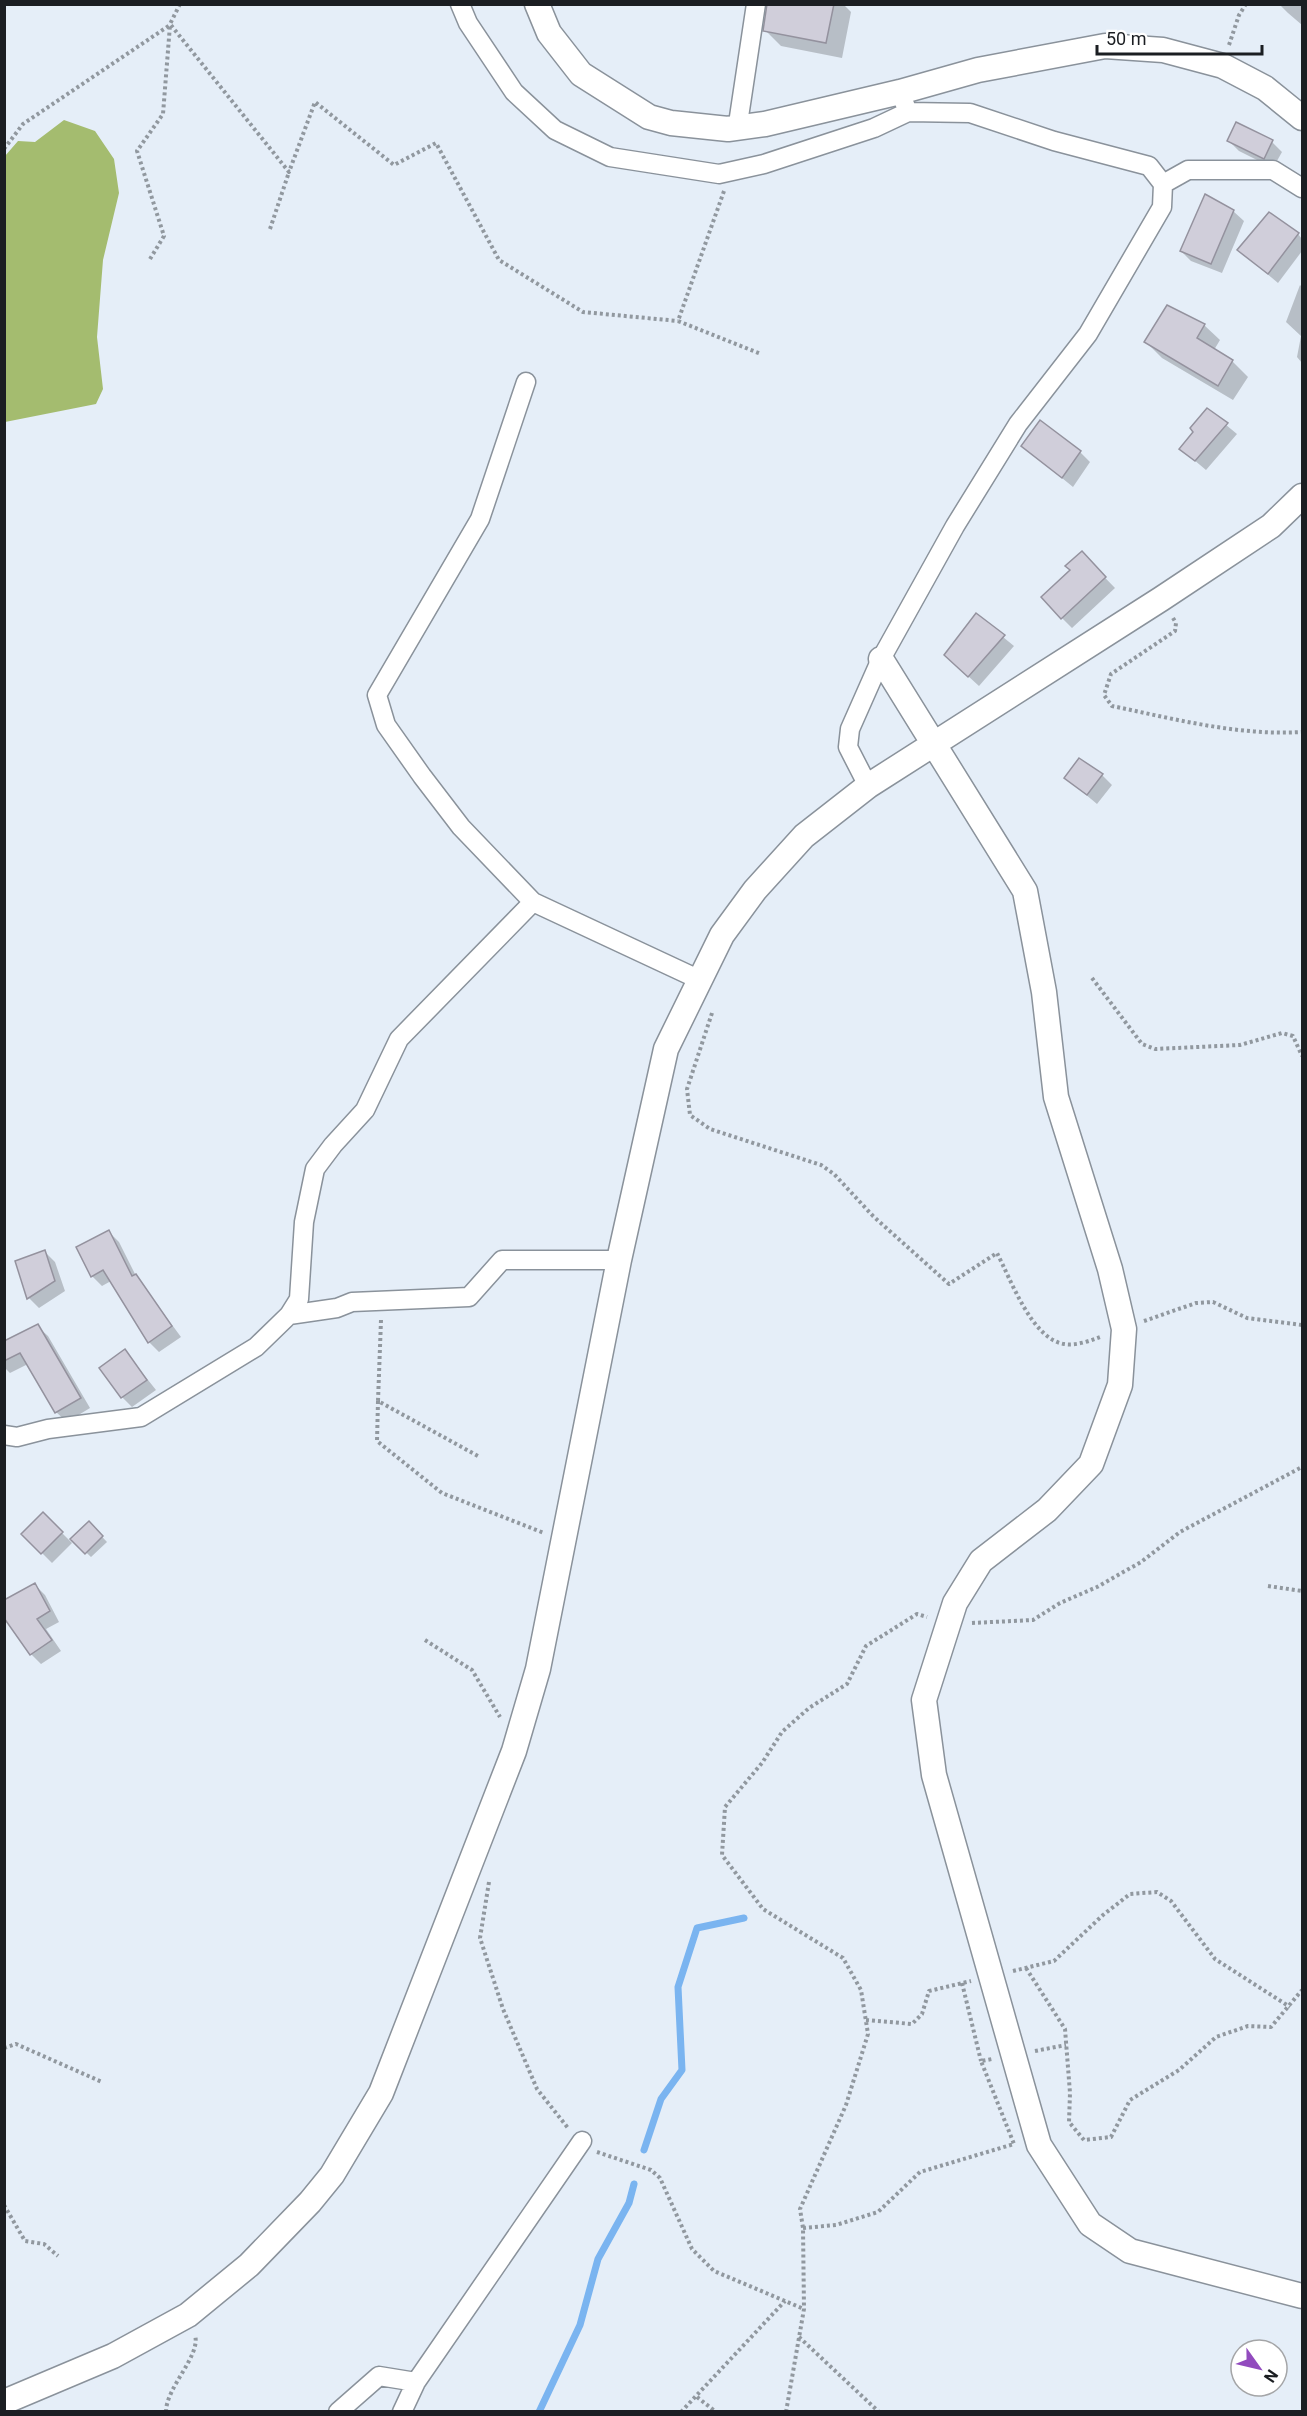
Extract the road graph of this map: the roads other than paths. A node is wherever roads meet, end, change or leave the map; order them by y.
1 (460, 4) edge
2 (537, 4) edge
3 (756, 4) edge
4 (904, 102) junction
5 (1302, 118) edge
6 (743, 126) junction
7 (1162, 184) junction
8 (1302, 188) edge
9 (526, 382) dead end
10 (1302, 496) edge
11 (881, 659) junction
12 (933, 745) junction
13 (868, 786) junction
14 (533, 902) junction
15 (698, 979) junction
16 (619, 1260) junction
17 (289, 1315) junction
18 (4, 1435) edge
19 (582, 2141) road end
20 (1302, 2296) edge
21 (416, 2382) junction
22 (4, 2402) edge
23 (338, 2412) edge
24 (402, 2412) edge

1 - 4 street
2 - 6 street
3 - 6 street
4 - 5 street
4 - 6 street
4 - 7 street
7 - 8 street
7 - 11 street
9 - 14 street
10 - 12 street
11 - 12 street
11 - 13 street
12 - 13 street
12 - 20 street
13 - 15 street
14 - 15 street
14 - 17 street
15 - 16 street
16 - 17 street
16 - 22 street
17 - 18 street
19 - 21 street
21 - 23 street
21 - 24 street

